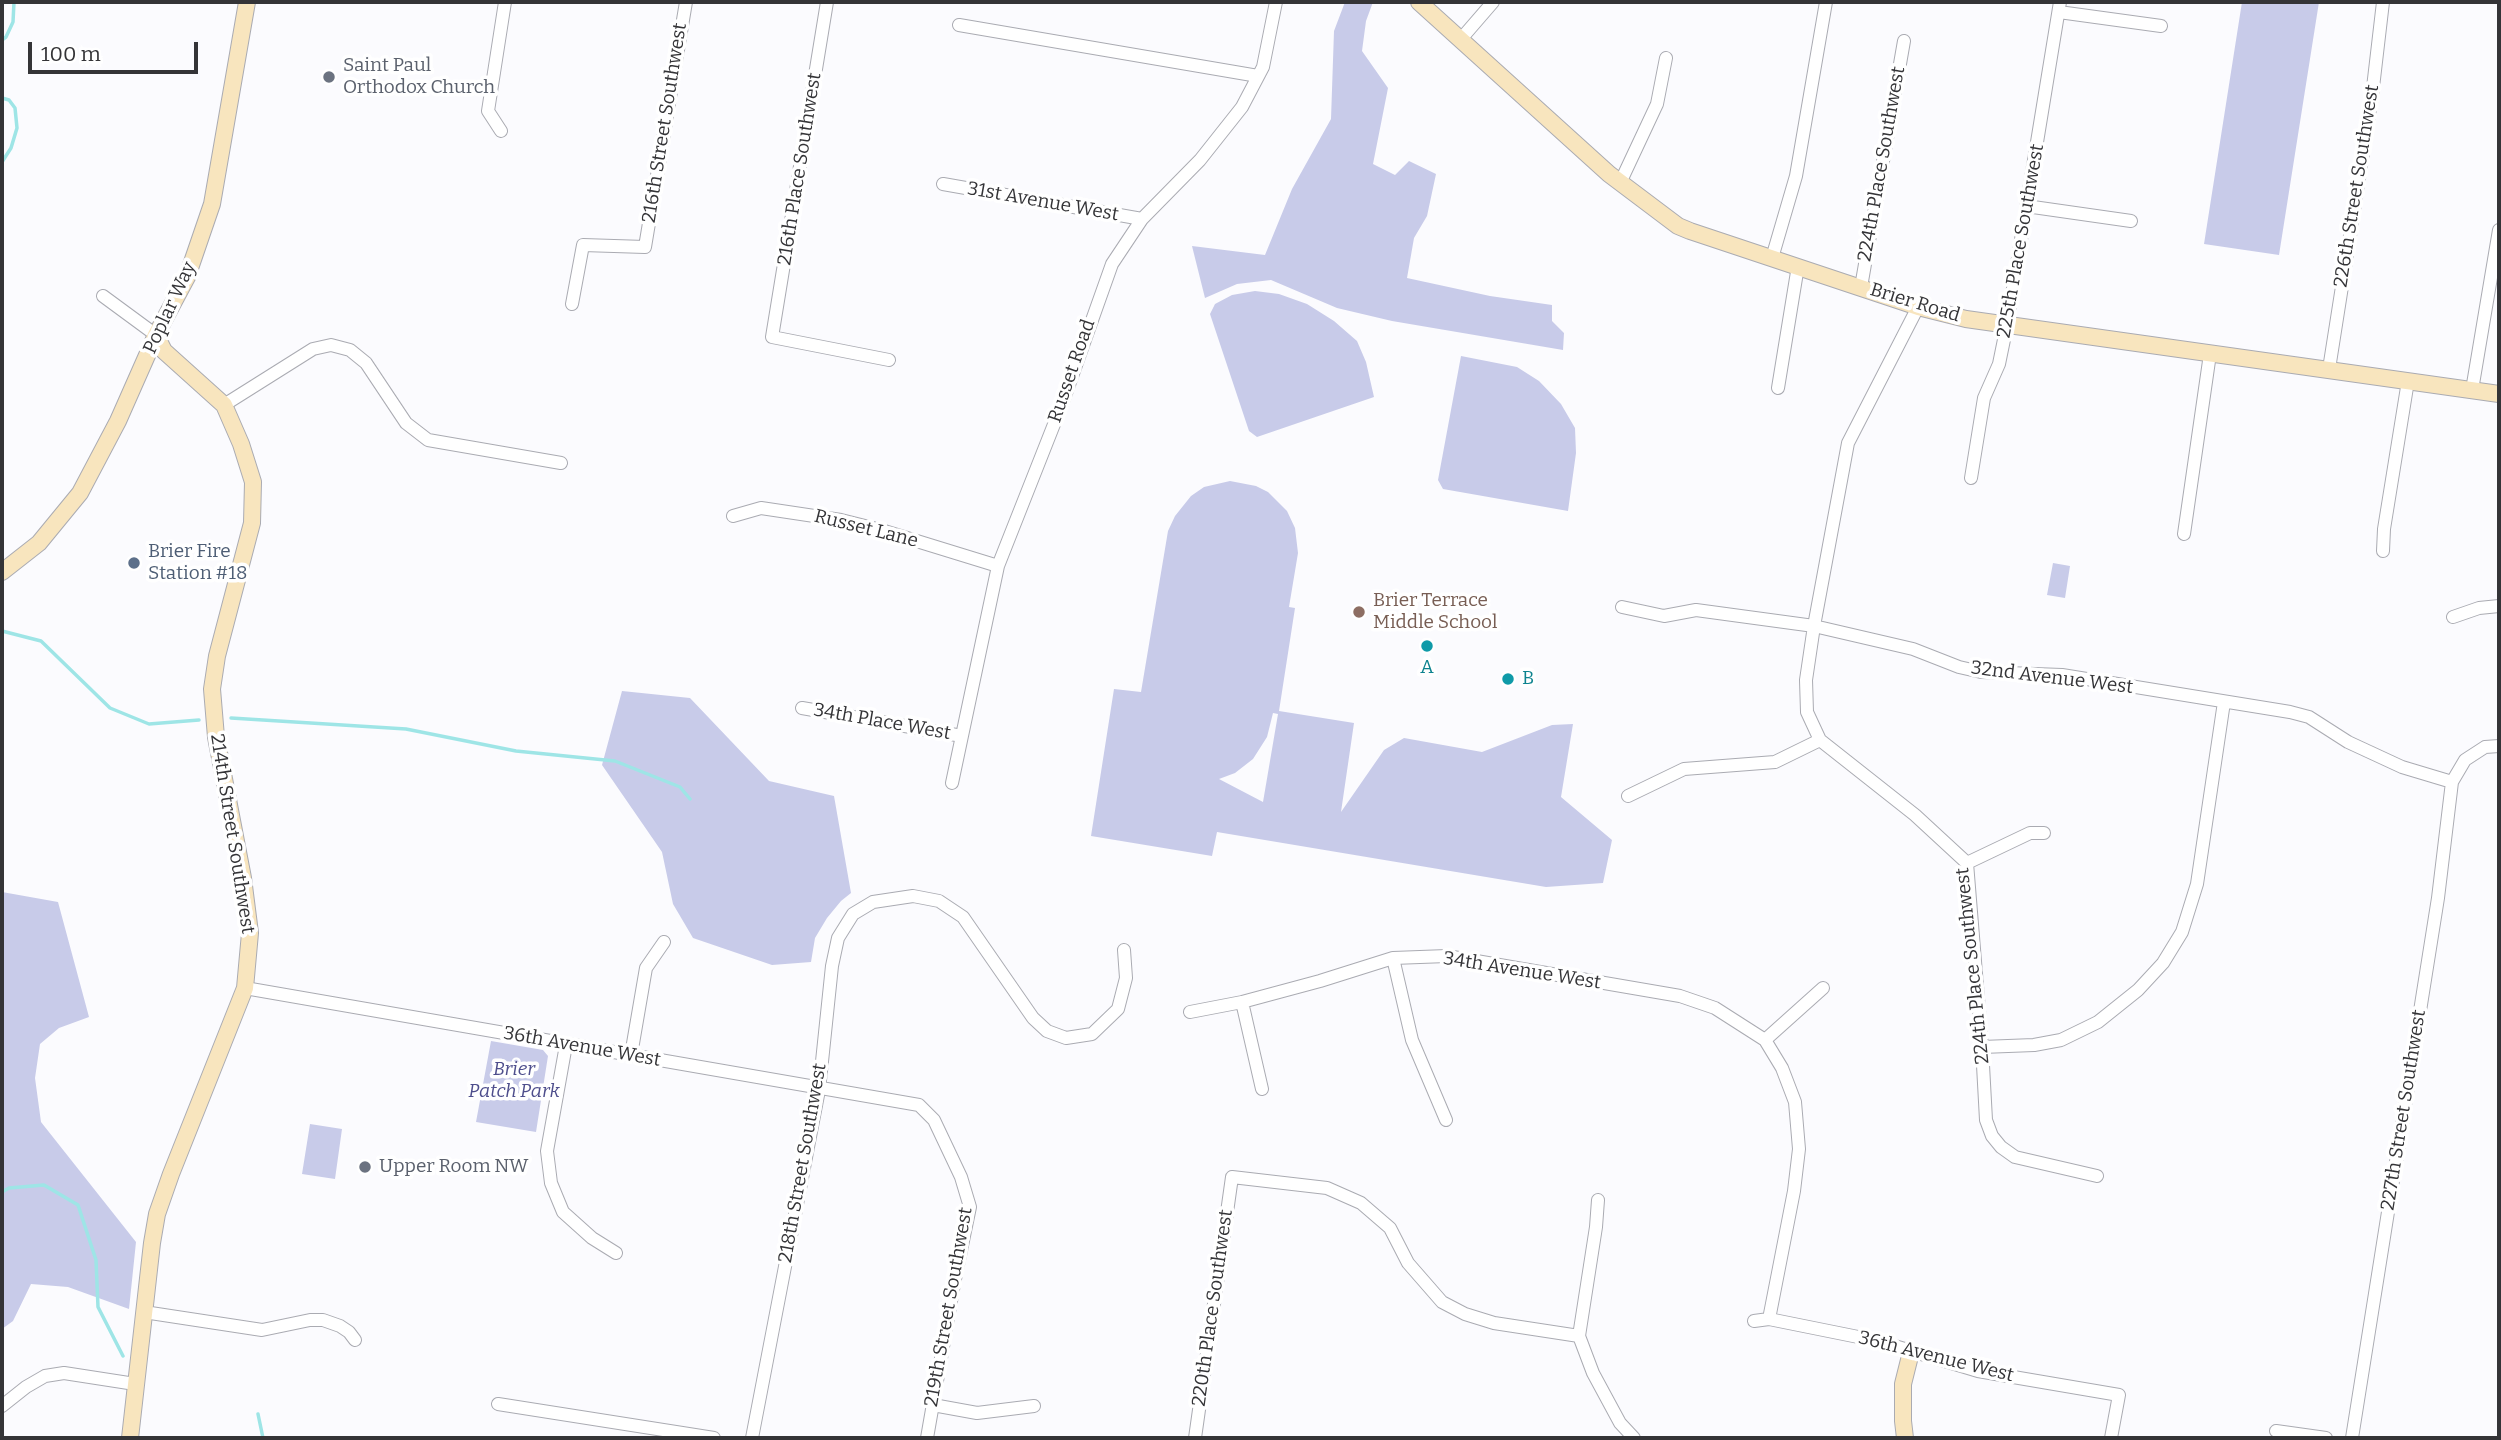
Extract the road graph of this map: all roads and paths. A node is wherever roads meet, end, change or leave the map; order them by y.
1 (247, 2) edge
2 (505, 2) edge
3 (686, 2) edge
4 (827, 2) edge
5 (1276, 2) edge
6 (1419, 2) edge
7 (1493, 2) edge
8 (1826, 2) edge
9 (2383, 2) edge
10 (2060, 7) edge
11 (959, 25) dead end
12 (2161, 26) dead end
13 (1461, 39) junction
14 (1904, 41) dead end
15 (1666, 58) dead end
16 (1258, 76) junction
17 (501, 131) dead end
18 (1620, 183) junction
19 (943, 184) dead end
20 (2026, 206) junction
21 (1142, 219) junction
22 (2131, 221) dead end
23 (2499, 230) edge
24 (1772, 258) junction
25 (1798, 267) junction
26 (1861, 287) junction
27 (103, 296) dead end
28 (572, 304) dead end
29 (1918, 307) junction
30 (2007, 325) junction
31 (156, 335) junction
32 (2210, 354) junction
33 (889, 360) dead end
34 (2329, 369) junction
35 (2408, 382) junction
36 (1778, 388) dead end
37 (2472, 390) junction
38 (2499, 394) edge
39 (224, 405) junction
40 (561, 463) dead end
41 (1971, 478) dead end
42 (733, 516) dead end
43 (2184, 534) dead end
44 (2383, 551) dead end
45 (998, 566) junction
46 (2, 572) edge
47 (2499, 606) edge
48 (1622, 607) dead end
49 (2453, 617) dead end
50 (1814, 626) junction
51 (2224, 702) junction
52 (802, 708) dead end
53 (962, 736) junction
54 (1820, 740) junction
55 (2499, 746) edge
56 (2452, 782) junction
57 (952, 783) dead end
58 (1628, 796) dead end
59 (2044, 833) dead end
60 (1967, 863) junction
61 (664, 942) dead end
62 (1124, 950) dead end
63 (1393, 958) junction
64 (245, 988) junction
65 (1822, 988) dead end
66 (1241, 1002) junction
67 (1190, 1012) dead end
68 (1765, 1040) junction
69 (566, 1045) junction
70 (1982, 1047) junction
71 (631, 1055) junction
72 (1262, 1089) dead end
73 (819, 1090) junction
74 (919, 1105) joint
75 (1446, 1119) dead end
76 (2097, 1176) dead end
77 (1598, 1200) dead end
78 (615, 1253) dead end
79 (144, 1312) junction
80 (1769, 1319) junction
81 (1754, 1321) dead end
82 (1579, 1335) junction
83 (355, 1340) dead end
84 (1911, 1352) junction
85 (135, 1384) junction
86 (498, 1404) dead end
87 (933, 1405) junction
88 (2, 1406) edge
89 (1034, 1406) dead end
90 (2276, 1431) dead end
91 (130, 1438) edge
92 (714, 1438) edge
93 (751, 1438) edge
94 (927, 1438) edge
95 (1195, 1438) edge
96 (1634, 1438) edge
97 (1905, 1438) edge
98 (2111, 1438) edge
99 (2326, 1438) edge
100 (2352, 1438) edge

1 - 31 main road, Poplar Way
2 - 17 street
3 - 28 street, 216th Street Southwest
4 - 33 street, 216th Place Southwest
5 - 16 street, Russet Road
6 - 13 main road, Brier Road
7 - 13 street
8 - 24 street
9 - 34 street, 226th Street Southwest
10 - 12 street
10 - 20 street, 225th Place Southwest
11 - 16 street
13 - 18 main road, Brier Road
14 - 26 street, 224th Place Southwest
15 - 18 street
16 - 21 street, Russet Road
18 - 24 main road, Brier Road
19 - 21 street, 31st Avenue West
20 - 22 street
20 - 30 street, 225th Place Southwest
21 - 45 street, Russet Road
23 - 37 street
24 - 25 main road, Brier Road
25 - 26 main road, Brier Road
25 - 36 street
26 - 29 main road, Brier Road
27 - 31 street
29 - 30 main road, Brier Road
29 - 50 street, 224th Place Southwest
30 - 32 main road, Brier Road
30 - 41 street, 225th Place Southwest
31 - 39 main road, 214th Street Southwest
31 - 46 main road, Poplar Way
32 - 34 main road, Brier Road
32 - 43 street
34 - 35 main road, Brier Road
35 - 37 main road, Brier Road
35 - 44 street
37 - 38 main road, Brier Road
39 - 40 street
39 - 64 main road, 214th Street Southwest
42 - 45 street, Russet Lane
45 - 53 street, Russet Road
47 - 49 street
48 - 50 street, 32nd Avenue West
50 - 51 street, 32nd Avenue West
50 - 54 street, 224th Place Southwest
51 - 56 street, 32nd Avenue West
51 - 70 street
52 - 53 street, 34th Place West
53 - 57 street, Russet Road
54 - 58 street
54 - 60 street, 224th Place Southwest
55 - 56 street
56 - 100 street, 227th Street Southwest
59 - 60 street
60 - 70 street, 224th Place Southwest
61 - 71 street
62 - 73 street, 218th Street Southwest
63 - 66 street, 34th Avenue West
63 - 68 street, 34th Avenue West
63 - 75 street
64 - 69 street, 36th Avenue West
64 - 79 main road, 214th Street Southwest
65 - 68 street
66 - 67 street, 34th Avenue West
66 - 72 street
68 - 80 street
69 - 71 street, 36th Avenue West
69 - 78 street
70 - 76 street, 224th Place Southwest
71 - 73 street, 36th Avenue West
73 - 74 street, 36th Avenue West
73 - 93 street, 218th Street Southwest
74 - 87 street, 219th Street Southwest
77 - 82 street
79 - 83 street
79 - 85 main road, 214th Street Southwest
80 - 81 street, 36th Avenue West
80 - 84 street, 36th Avenue West
82 - 95 street, 220th Place Southwest
82 - 96 street
84 - 97 main road
84 - 98 street, 36th Avenue West
85 - 88 street
85 - 91 main road, 214th Street Southwest
86 - 92 street
87 - 89 street
87 - 94 street, 219th Street Southwest
90 - 99 street

